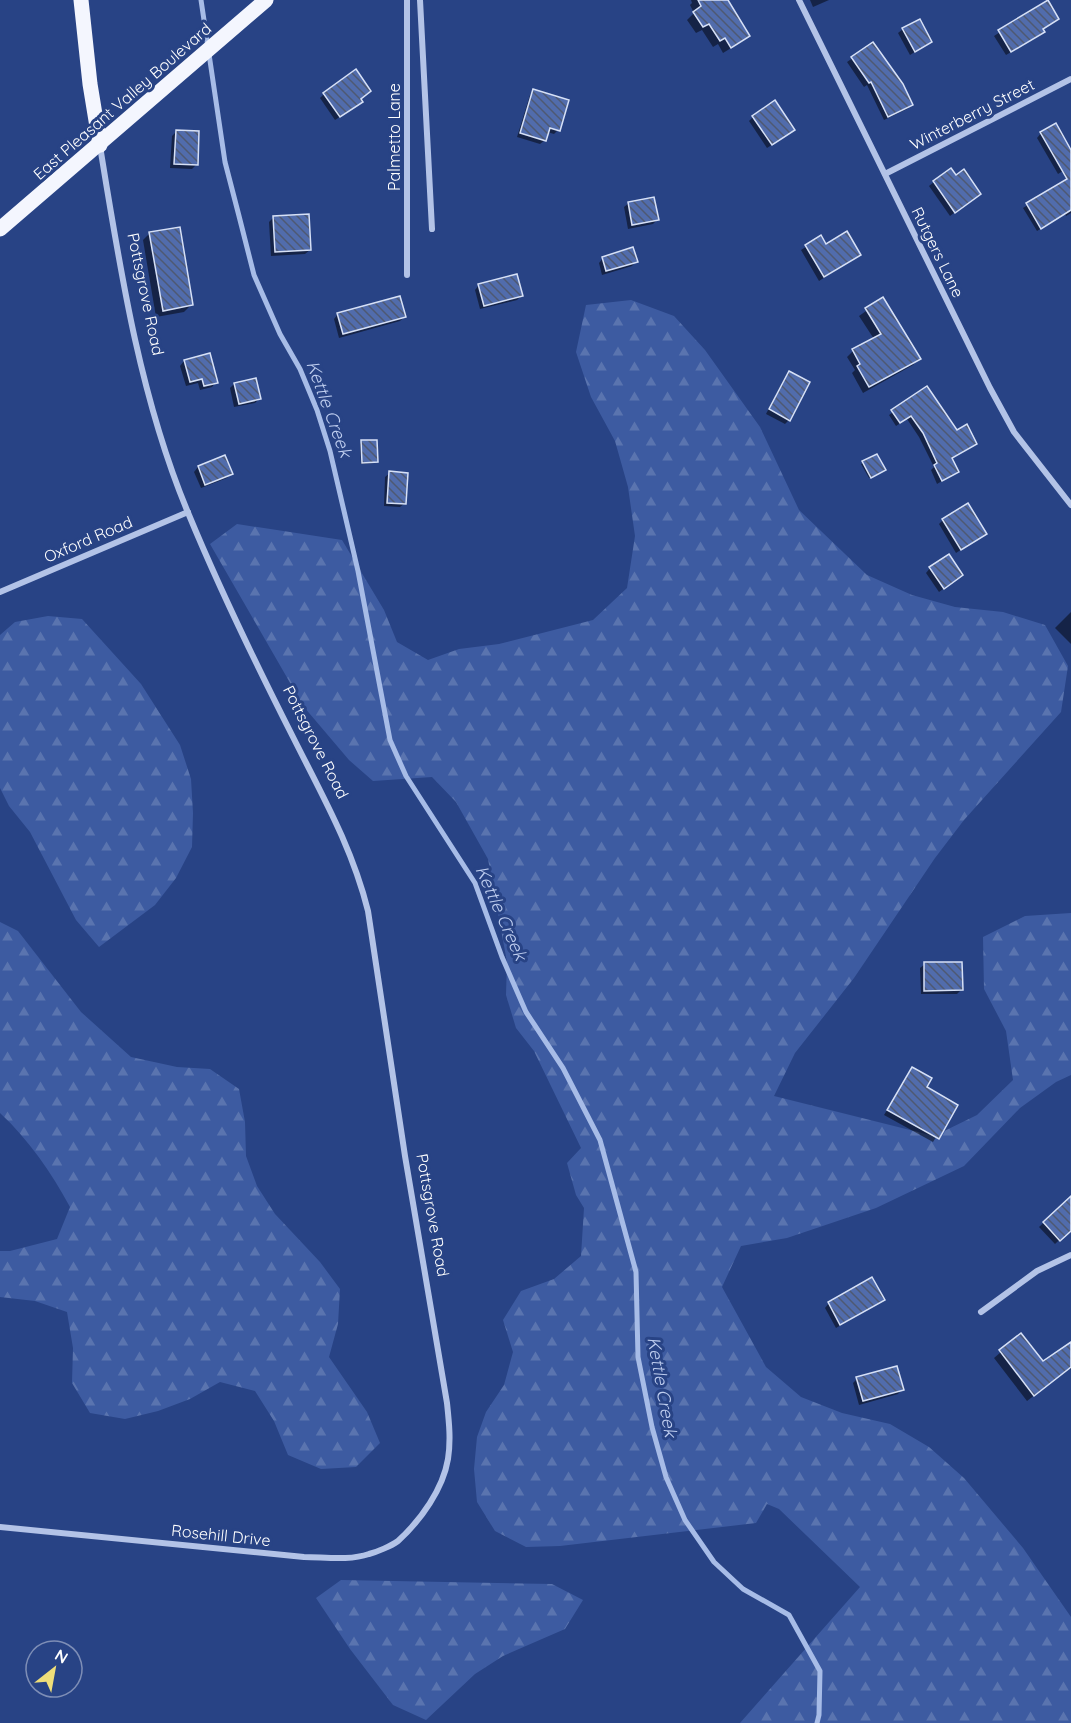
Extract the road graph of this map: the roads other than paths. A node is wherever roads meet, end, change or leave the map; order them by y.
1 (81, 0) edge
2 (266, 0) edge
3 (407, 0) edge
4 (420, 0) edge
5 (799, 0) edge
6 (1071, 79) edge
7 (100, 145) junction
8 (885, 174) junction
9 (0, 229) edge
10 (432, 230) dead end
11 (407, 275) dead end
12 (1071, 505) edge
13 (188, 512) junction
14 (0, 592) edge
15 (1071, 1255) edge
16 (981, 1312) dead end
17 (424, 1511) joint
18 (0, 1527) edge

1 - 7 main road, Pottsgrove Road
2 - 7 main road, East Pleasant Valley Boulevard
3 - 11 street, Palmetto Lane
4 - 10 street
5 - 8 street, Rutgers Lane
6 - 8 street, Winterberry Street
7 - 9 main road, East Pleasant Valley Boulevard
7 - 13 street, Pottsgrove Road
8 - 12 street, Rutgers Lane
13 - 14 street, Oxford Road
13 - 17 street, Pottsgrove Road
15 - 16 street
17 - 18 street, Rosehill Drive

